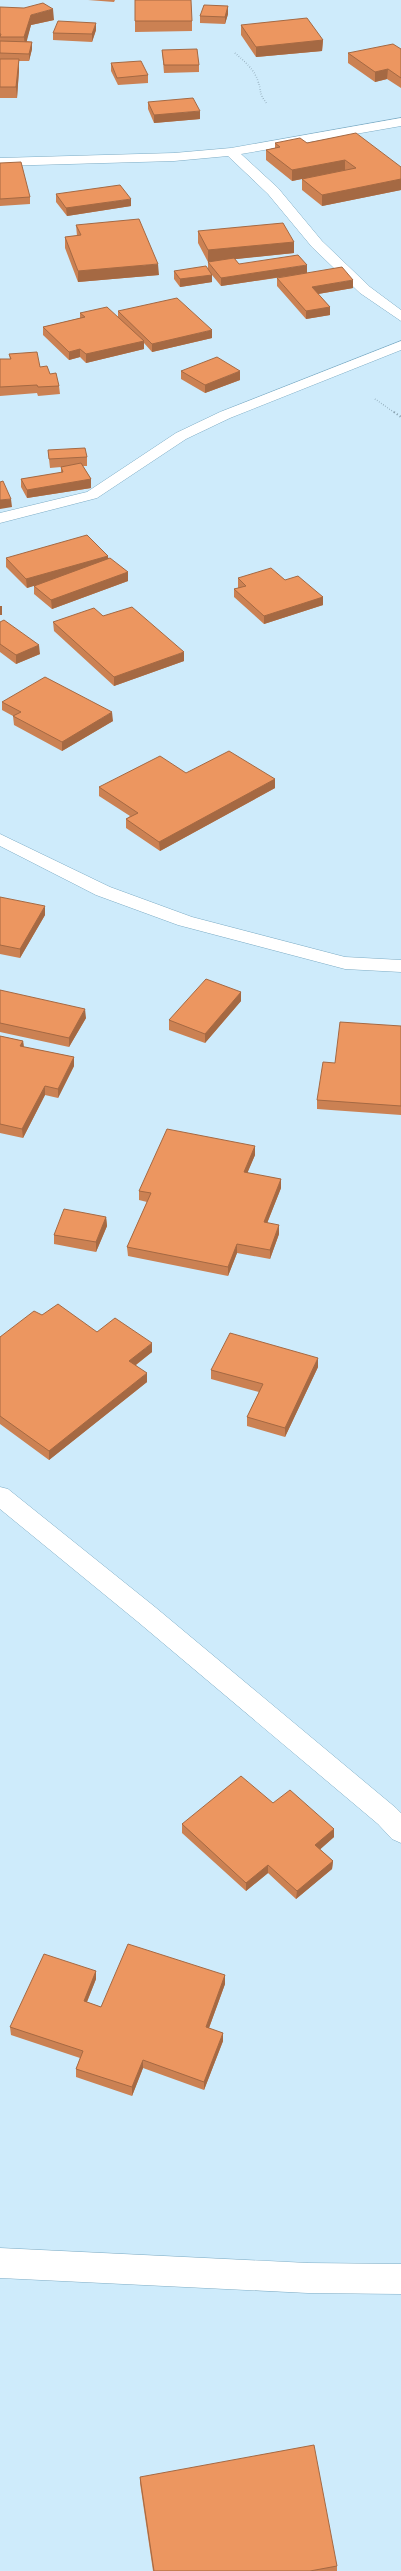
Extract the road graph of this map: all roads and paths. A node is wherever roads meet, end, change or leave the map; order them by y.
1 (235, 53) dead end
2 (401, 122) edge
3 (320, 136) junction
4 (230, 152) junction
5 (0, 162) edge
6 (401, 317) edge
7 (401, 345) edge
8 (0, 518) edge
9 (0, 839) edge
10 (401, 966) edge
11 (0, 1496) edge
12 (401, 1831) edge
13 (8, 2269) edge
14 (401, 2279) edge

1 - 3 path
2 - 3 street
3 - 4 street
4 - 5 street
4 - 6 street
7 - 8 street
9 - 10 street
11 - 12 street
13 - 14 street

